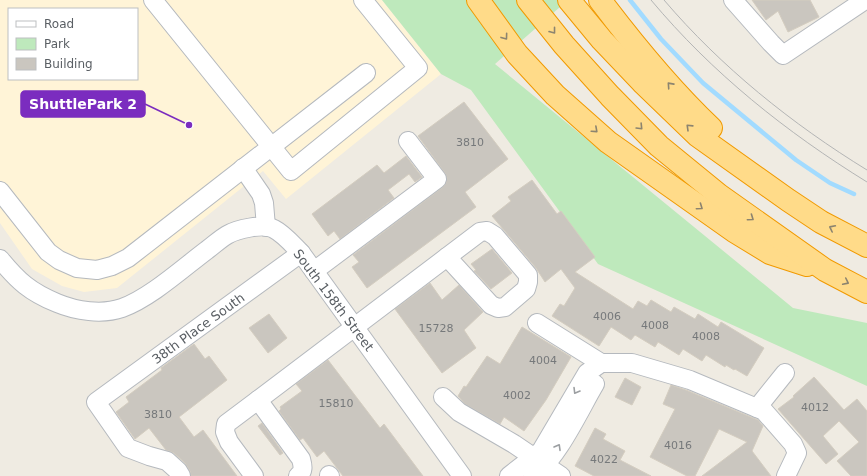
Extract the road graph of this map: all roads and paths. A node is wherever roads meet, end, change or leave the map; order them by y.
1 (153, 0) edge
2 (363, 0) edge
3 (478, 0) edge
4 (528, 0) edge
5 (570, 0) edge
6 (600, 0) edge
7 (733, 0) edge
8 (865, 0) edge
9 (867, 5) edge
10 (366, 72) dead end
11 (408, 141) dead end
12 (271, 146) junction
13 (243, 168) junction
14 (0, 191) edge
15 (788, 200) junction
16 (266, 228) junction
17 (867, 246) edge
18 (301, 253) junction
19 (448, 256) junction
20 (0, 259) edge
21 (825, 270) junction
22 (314, 271) junction
23 (867, 292) edge
24 (536, 323) dead end
25 (354, 327) junction
26 (601, 363) junction
27 (785, 372) dead end
28 (443, 397) dead end
29 (258, 400) junction
30 (757, 408) junction
31 (537, 466) edge
32 (181, 476) edge
33 (254, 476) edge
34 (298, 476) edge
35 (462, 476) edge
36 (509, 476) edge
37 (561, 476) edge
38 (786, 476) edge

1 - 12 street
2 - 12 street
3 -> 21 highway
4 -> 21 highway
15 -> 5 highway
15 -> 6 highway
7 - 8 street
8 - 9 street
10 - 12 street
11 - 22 street
12 - 13 street
13 - 14 street
13 - 16 street
17 -> 15 highway
16 - 18 street, South 158th Street
16 - 20 street, South 158th Street
18 - 22 street, South 158th Street
18 - 32 street, 38th Place South
19 - 19 street
19 - 25 street
21 -> 23 highway
22 - 25 street, South 158th Street
24 - 26 street
25 - 29 street
25 - 35 street, South 158th Street
26 - 30 street
26 - 31 street
27 - 30 street
28 - 31 street
29 - 33 street
29 - 34 street
30 - 38 street
31 - 36 street
31 - 37 street

